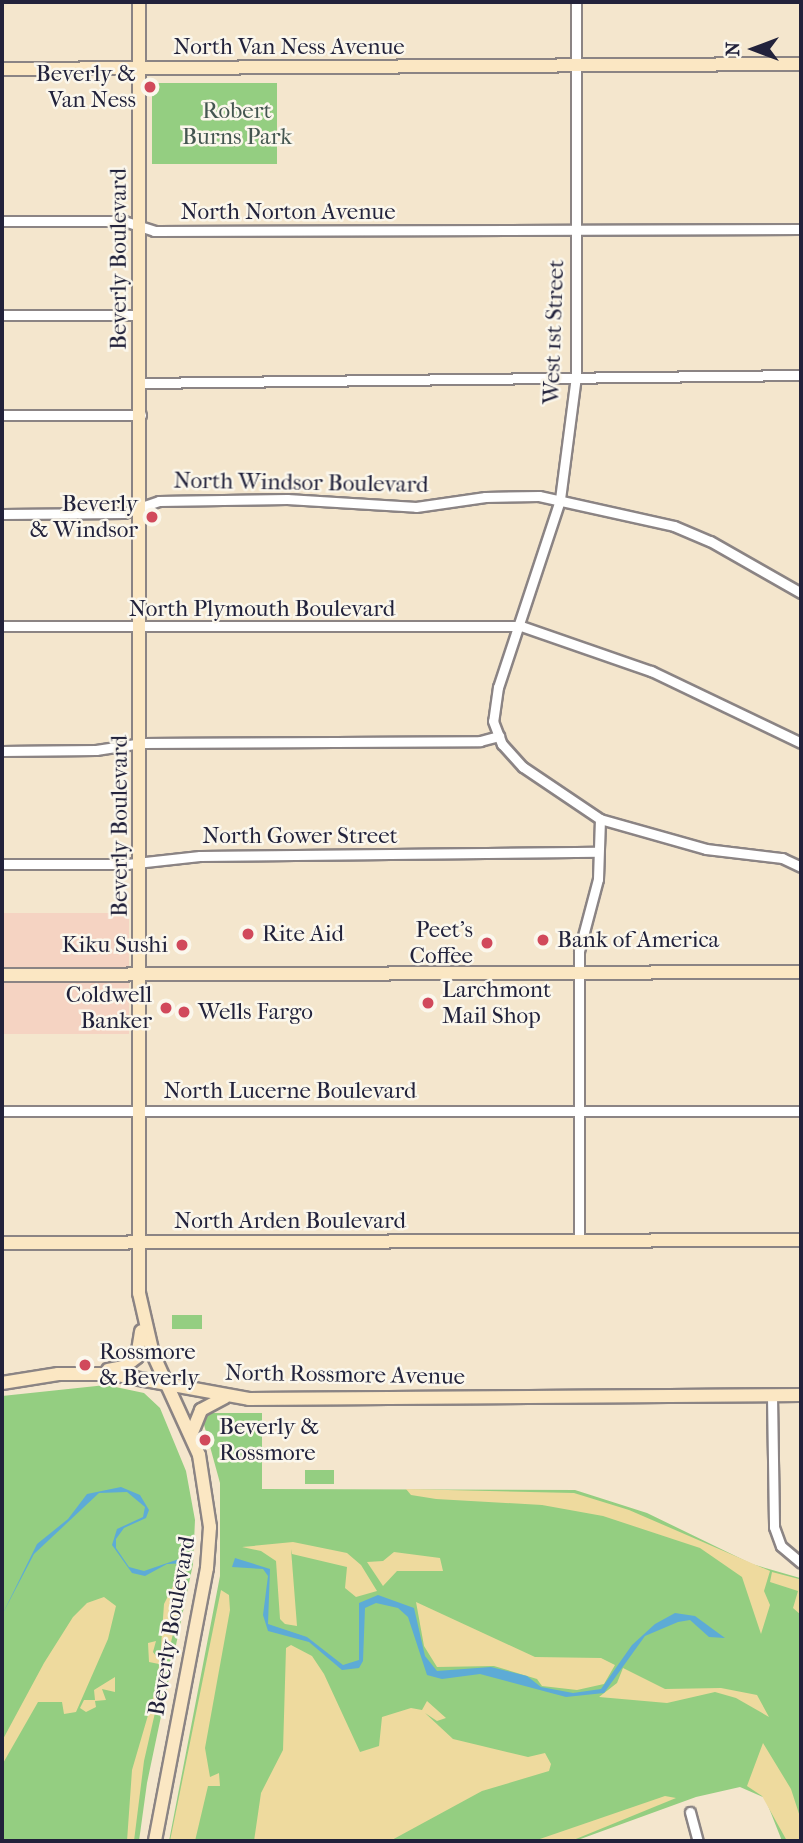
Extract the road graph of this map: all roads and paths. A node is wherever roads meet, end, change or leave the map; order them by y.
1 (139, 2) edge
2 (576, 2) edge
3 (801, 64) edge
4 (576, 66) junction
5 (2, 69) edge
6 (140, 69) junction
7 (2, 221) edge
8 (140, 226) junction
9 (801, 229) edge
10 (576, 231) junction
11 (2, 315) edge
12 (140, 315) junction
13 (801, 375) edge
14 (576, 376) junction
15 (140, 383) junction
16 (2, 415) edge
17 (141, 415) junction
18 (560, 500) junction
19 (141, 508) junction
20 (2, 514) edge
21 (801, 593) edge
22 (2, 626) edge
23 (522, 626) junction
24 (142, 629) junction
25 (499, 736) junction
26 (142, 743) junction
27 (801, 743) edge
28 (2, 751) edge
29 (600, 819) junction
30 (598, 852) junction
31 (141, 863) junction
32 (2, 864) edge
33 (801, 867) edge
34 (801, 972) edge
35 (578, 973) junction
36 (141, 974) junction
37 (2, 975) edge
38 (579, 1110) junction
39 (2, 1111) edge
40 (140, 1111) junction
41 (801, 1111) edge
42 (801, 1240) edge
43 (579, 1241) junction
44 (140, 1242) junction
45 (2, 1243) edge
46 (139, 1293) junction
47 (88, 1373) junction
48 (2, 1382) edge
49 (166, 1384) junction
50 (801, 1395) edge
51 (772, 1396) junction
52 (226, 1397) junction
53 (191, 1435) junction
54 (801, 1563) edge
55 (690, 1812) dead end
56 (155, 1841) edge
57 (698, 1841) edge

1 - 6 main road, Beverly Boulevard
2 - 4 street, West 1st Street
3 - 4 main road, North Van Ness Avenue
4 - 6 main road, North Van Ness Avenue
4 - 10 street, West 1st Street
5 - 6 main road, North Van Ness Avenue
6 - 8 main road, Beverly Boulevard
7 - 8 street, North Norton Avenue
8 - 10 street, North Norton Avenue
8 - 12 main road, Beverly Boulevard
9 - 10 street, North Norton Avenue
10 - 14 street, West 1st Street
11 - 12 street
12 - 15 main road, Beverly Boulevard
13 - 14 street
14 - 15 street
14 - 18 street, West 1st Street
15 - 17 main road, Beverly Boulevard
16 - 17 street
17 - 19 main road, Beverly Boulevard
18 - 19 street, North Windsor Boulevard
18 - 21 street, North Windsor Boulevard
18 - 23 street, West 1st Street
19 - 20 street, North Windsor Boulevard
19 - 24 main road, Beverly Boulevard
22 - 24 street, North Plymouth Boulevard
23 - 24 street, North Plymouth Boulevard
23 - 25 street, West 1st Street
23 - 27 street, North Plymouth Boulevard
24 - 26 main road, Beverly Boulevard
25 - 26 street
25 - 29 street
26 - 28 street
26 - 31 main road, Beverly Boulevard
29 - 30 street
29 - 33 street
30 - 31 street, North Gower Street
30 - 35 street
31 - 32 street, North Gower Street
31 - 36 main road, Beverly Boulevard
34 - 35 main road
35 - 36 main road
35 - 38 street
36 - 37 main road
36 - 40 main road, Beverly Boulevard
38 - 40 street, North Lucerne Boulevard
38 - 41 street, North Lucerne Boulevard
38 - 43 street
39 - 40 street, North Lucerne Boulevard
40 - 44 main road, Beverly Boulevard
42 - 43 main road, North Arden Boulevard
43 - 44 main road, North Arden Boulevard
44 - 45 main road, North Arden Boulevard
44 - 46 main road, Beverly Boulevard
46 - 47 main road
46 - 49 main road, Beverly Boulevard
47 - 48 main road, North Rossmore Avenue
47 - 49 main road, North Rossmore Avenue
49 - 52 main road, North Rossmore Avenue
49 - 53 main road, Beverly Boulevard
50 - 51 main road, North Rossmore Avenue
51 - 52 main road, North Rossmore Avenue
51 - 54 street
52 - 53 main road
53 - 56 main road, Beverly Boulevard
55 - 57 street

